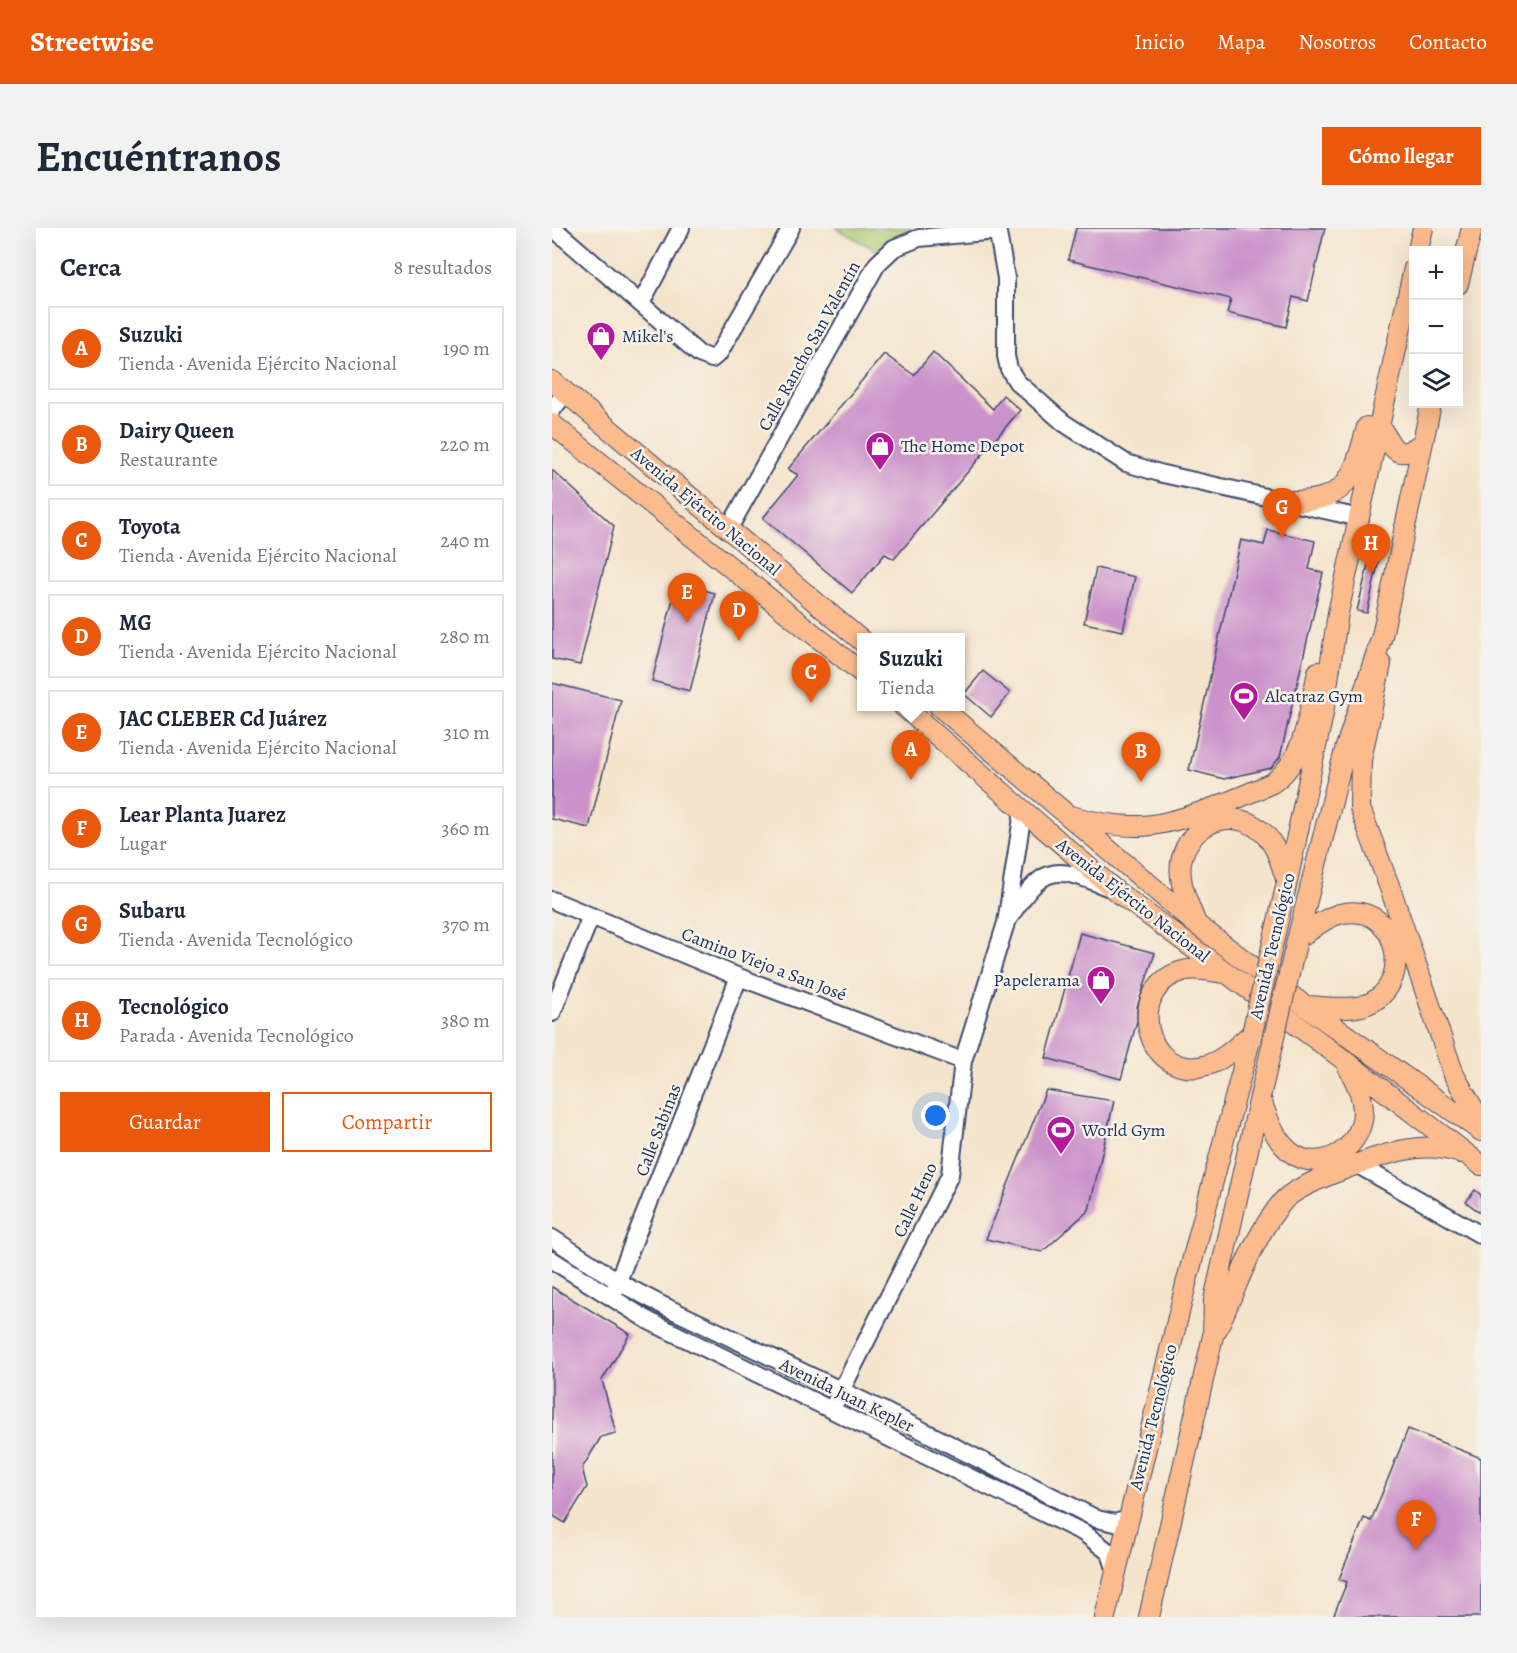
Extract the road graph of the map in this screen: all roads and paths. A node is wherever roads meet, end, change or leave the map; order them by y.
1 (553, 228) edge
2 (681, 228) edge
3 (791, 228) edge
4 (1423, 228) edge
5 (997, 229) edge
6 (1472, 238) edge
7 (1419, 246) edge
8 (1463, 268) edge
9 (1409, 287) edge
10 (641, 303) junction
11 (1399, 334) junction
12 (559, 387) edge
13 (1430, 408) edge
14 (552, 410) edge
15 (552, 424) edge
16 (1380, 426) junction
17 (1422, 443) junction
18 (1287, 501) junction
19 (1360, 518) junction
20 (728, 530) junction
21 (1338, 613) junction
22 (1382, 636) junction
23 (857, 638) edge
24 (857, 670) edge
25 (909, 711) edge
26 (945, 711) edge
27 (1023, 811) junction
28 (1066, 814) junction
29 (1287, 882) junction
30 (1116, 891) junction
31 (552, 900) edge
32 (591, 916) junction
33 (1006, 923) junction
34 (1196, 924) junction
35 (1297, 940) junction
36 (1225, 973) junction
37 (739, 977) junction
38 (1305, 1006) junction
39 (552, 1012) edge
40 (1252, 1034) junction
41 (1344, 1060) junction
42 (963, 1061) junction
43 (1260, 1097) junction
44 (1481, 1122) edge
45 (1481, 1131) edge
46 (1474, 1160) edge
47 (1358, 1165) junction
48 (1481, 1235) edge
49 (552, 1238) edge
50 (552, 1260) edge
51 (615, 1289) junction
52 (1214, 1336) junction
53 (840, 1391) junction
54 (832, 1409) junction
55 (1128, 1519) junction
56 (1116, 1571) junction
57 (1105, 1617) edge
58 (1149, 1617) edge

1 - 10 street
2 - 10 street
3 - 10 street
4 - 7 main road
5 - 18 street
5 - 20 street, Calle Rancho San Valentín
6 - 8 main road
9 - 11 main road, Avenida Tecnológico
11 - 16 main road, Avenida Tecnológico
11 - 18 main road
12 - 14 street
12 - 20 main road, Avenida Ejército Nacional
13 - 17 main road, Avenida Tecnológico
15 - 24 main road, Avenida Ejército Nacional
16 - 17 main road
16 - 19 main road, Avenida Tecnológico
17 - 22 main road, Avenida Tecnológico
18 - 19 street
19 - 21 main road, Avenida Tecnológico
20 - 23 main road, Avenida Ejército Nacional
21 - 28 main road
21 - 29 main road, Avenida Tecnológico
22 - 35 main road, Avenida Tecnológico
22 - 44 main road
25 - 27 main road, Avenida Ejército Nacional
26 - 28 main road, Avenida Ejército Nacional
27 - 30 main road, Avenida Ejército Nacional
27 - 33 street, Calle Heno
28 - 34 main road, Avenida Ejército Nacional
29 - 34 main road
29 - 40 main road, Avenida Tecnológico, bridge
30 - 33 street, Calle Heno
30 - 36 main road, Avenida Ejército Nacional
31 - 32 street, Camino Viejo a San José
32 - 37 street, Camino Viejo a San José
32 - 39 street
33 - 42 street, Calle Heno
34 - 38 main road, Avenida Ejército Nacional
35 - 38 main road
35 - 43 main road, Avenida Tecnológico, bridge
36 - 40 main road
36 - 41 main road, Avenida Ejército Nacional
37 - 42 street, Camino Viejo a San José
37 - 51 street, Calle Sabinas
38 - 45 main road, Avenida Ejército Nacional
40 - 55 main road, Avenida Tecnológico
41 - 43 main road
41 - 46 main road, Avenida Ejército Nacional
42 - 53 street, Calle Heno
43 - 52 main road, Avenida Tecnológico
46 - 47 main road
47 - 48 street
47 - 52 main road
49 - 51 street, Avenida Juan Kepler
50 - 51 street, Avenida Juan Kepler
51 - 53 street, Avenida Juan Kepler
51 - 54 street, Avenida Juan Kepler
52 - 58 main road, Avenida Tecnológico
53 - 54 street, Calle Heno
53 - 55 street, Avenida Juan Kepler
54 - 56 street, Avenida Juan Kepler
55 - 56 main road, Avenida Tecnológico
56 - 57 main road, Avenida Tecnológico

